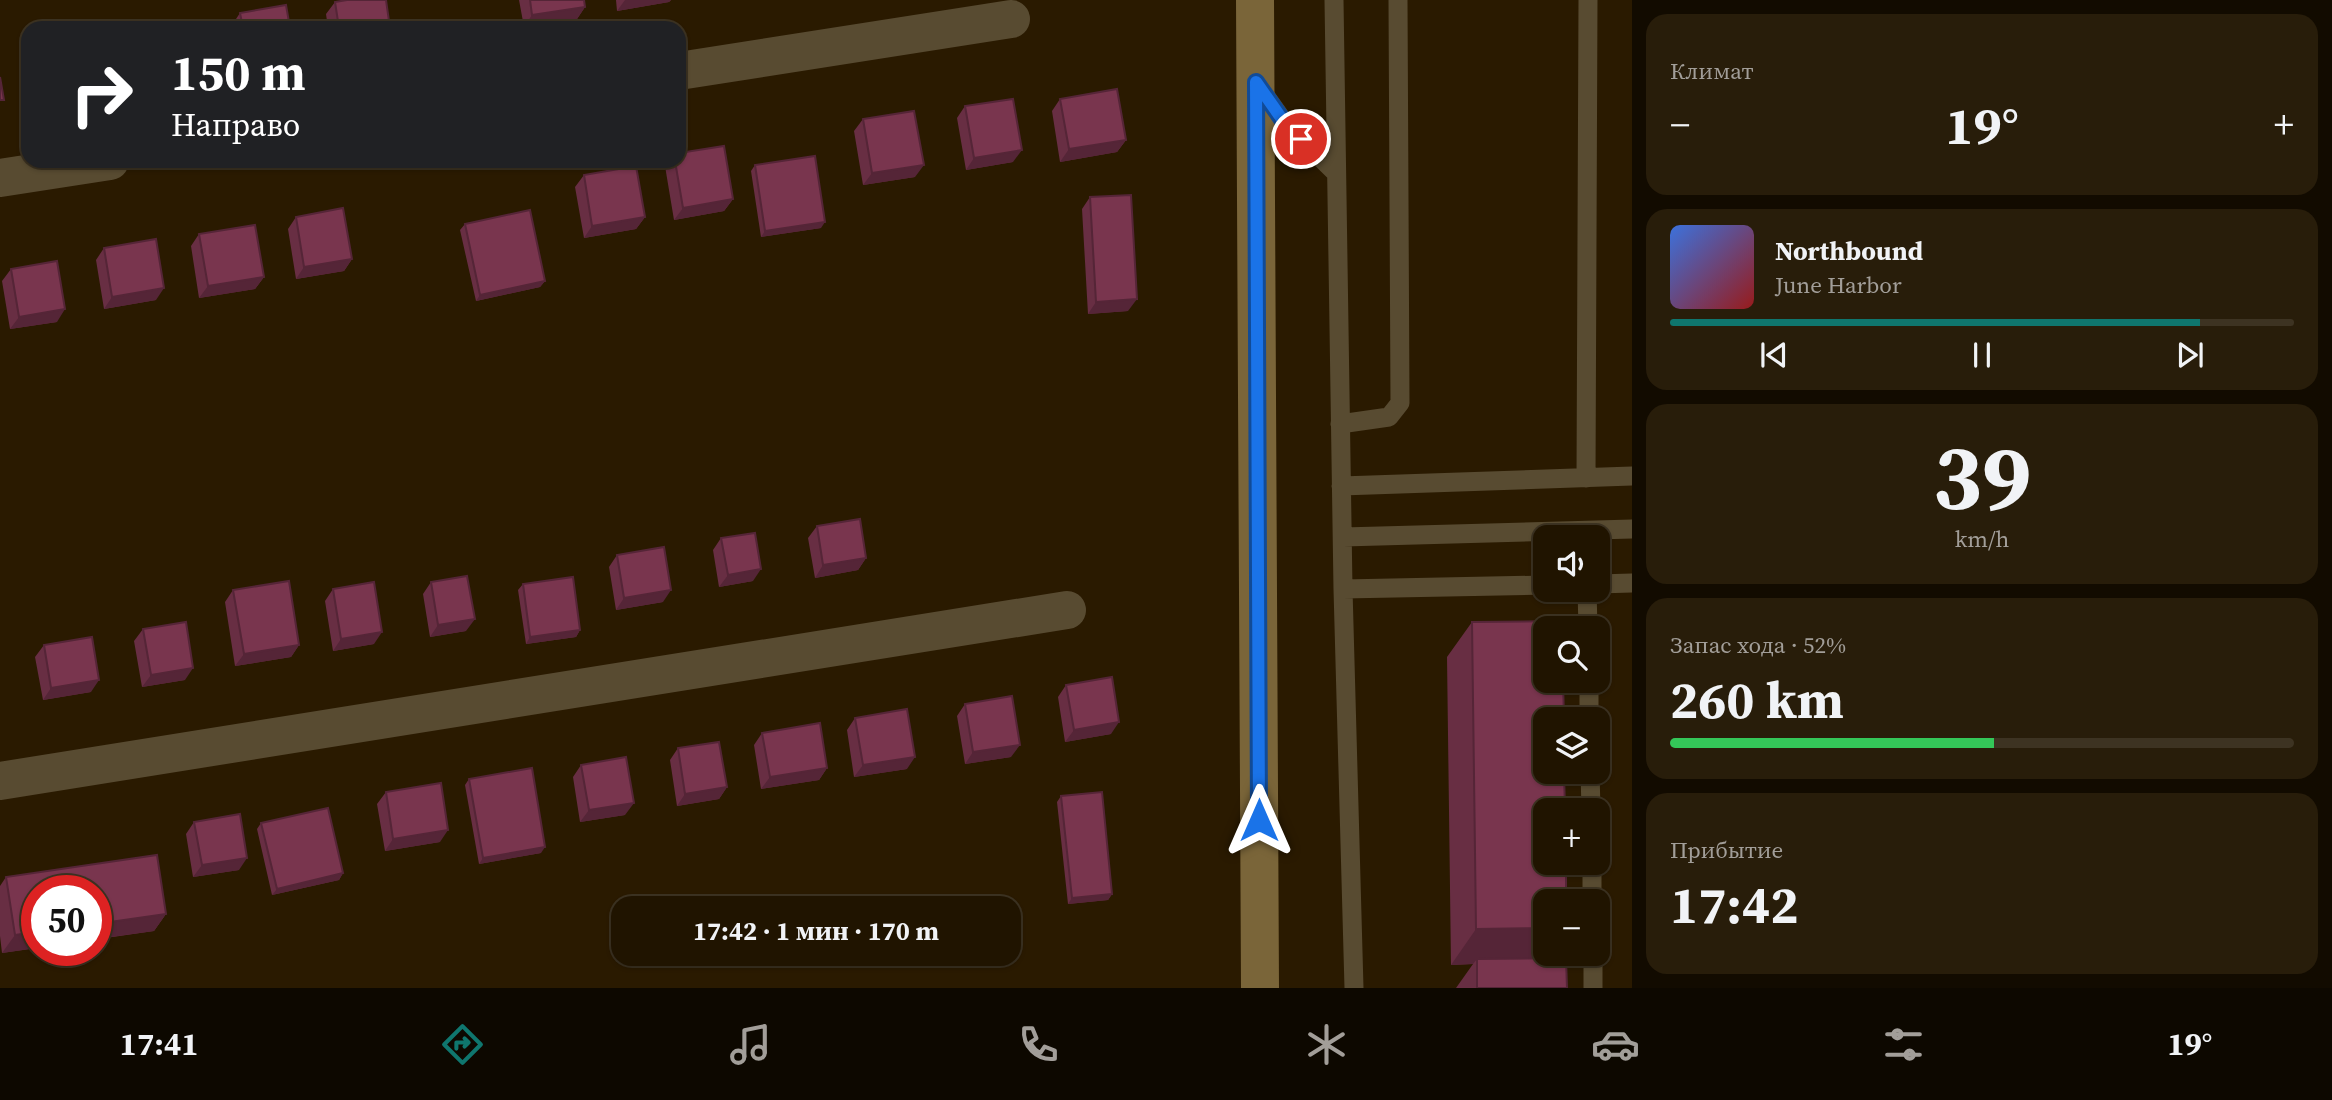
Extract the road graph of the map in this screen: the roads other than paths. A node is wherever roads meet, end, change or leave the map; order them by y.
1 (1255, 0) edge
2 (1334, 0) edge
3 (1398, 0) edge
4 (1588, 0) edge
5 (1011, 19) dead end
6 (686, 70) edge
7 (1256, 82) junction
8 (65, 168) edge
9 (1336, 173) junction
10 (0, 178) edge
11 (1340, 424) junction
12 (1632, 476) edge
13 (1586, 478) junction
14 (1341, 485) junction
15 (1632, 530) edge
16 (1343, 537) junction
17 (1632, 583) edge
18 (1610, 584) edge
19 (1533, 585) edge
20 (1343, 589) junction
21 (1067, 610) dead end
22 (0, 781) edge
23 (1593, 966) edge
24 (1260, 988) edge
25 (1354, 988) edge
26 (1594, 988) edge

1 - 7 main road
2 - 9 lane
3 - 11 lane
4 - 13 lane
5 - 6 street
7 - 9 lane
7 - 24 main road
8 - 10 street
9 - 11 lane
11 - 14 lane
12 - 13 lane
13 - 14 lane
14 - 16 lane
15 - 16 lane
16 - 20 lane
17 - 18 lane
19 - 20 lane
20 - 25 lane
21 - 22 street
23 - 26 lane

